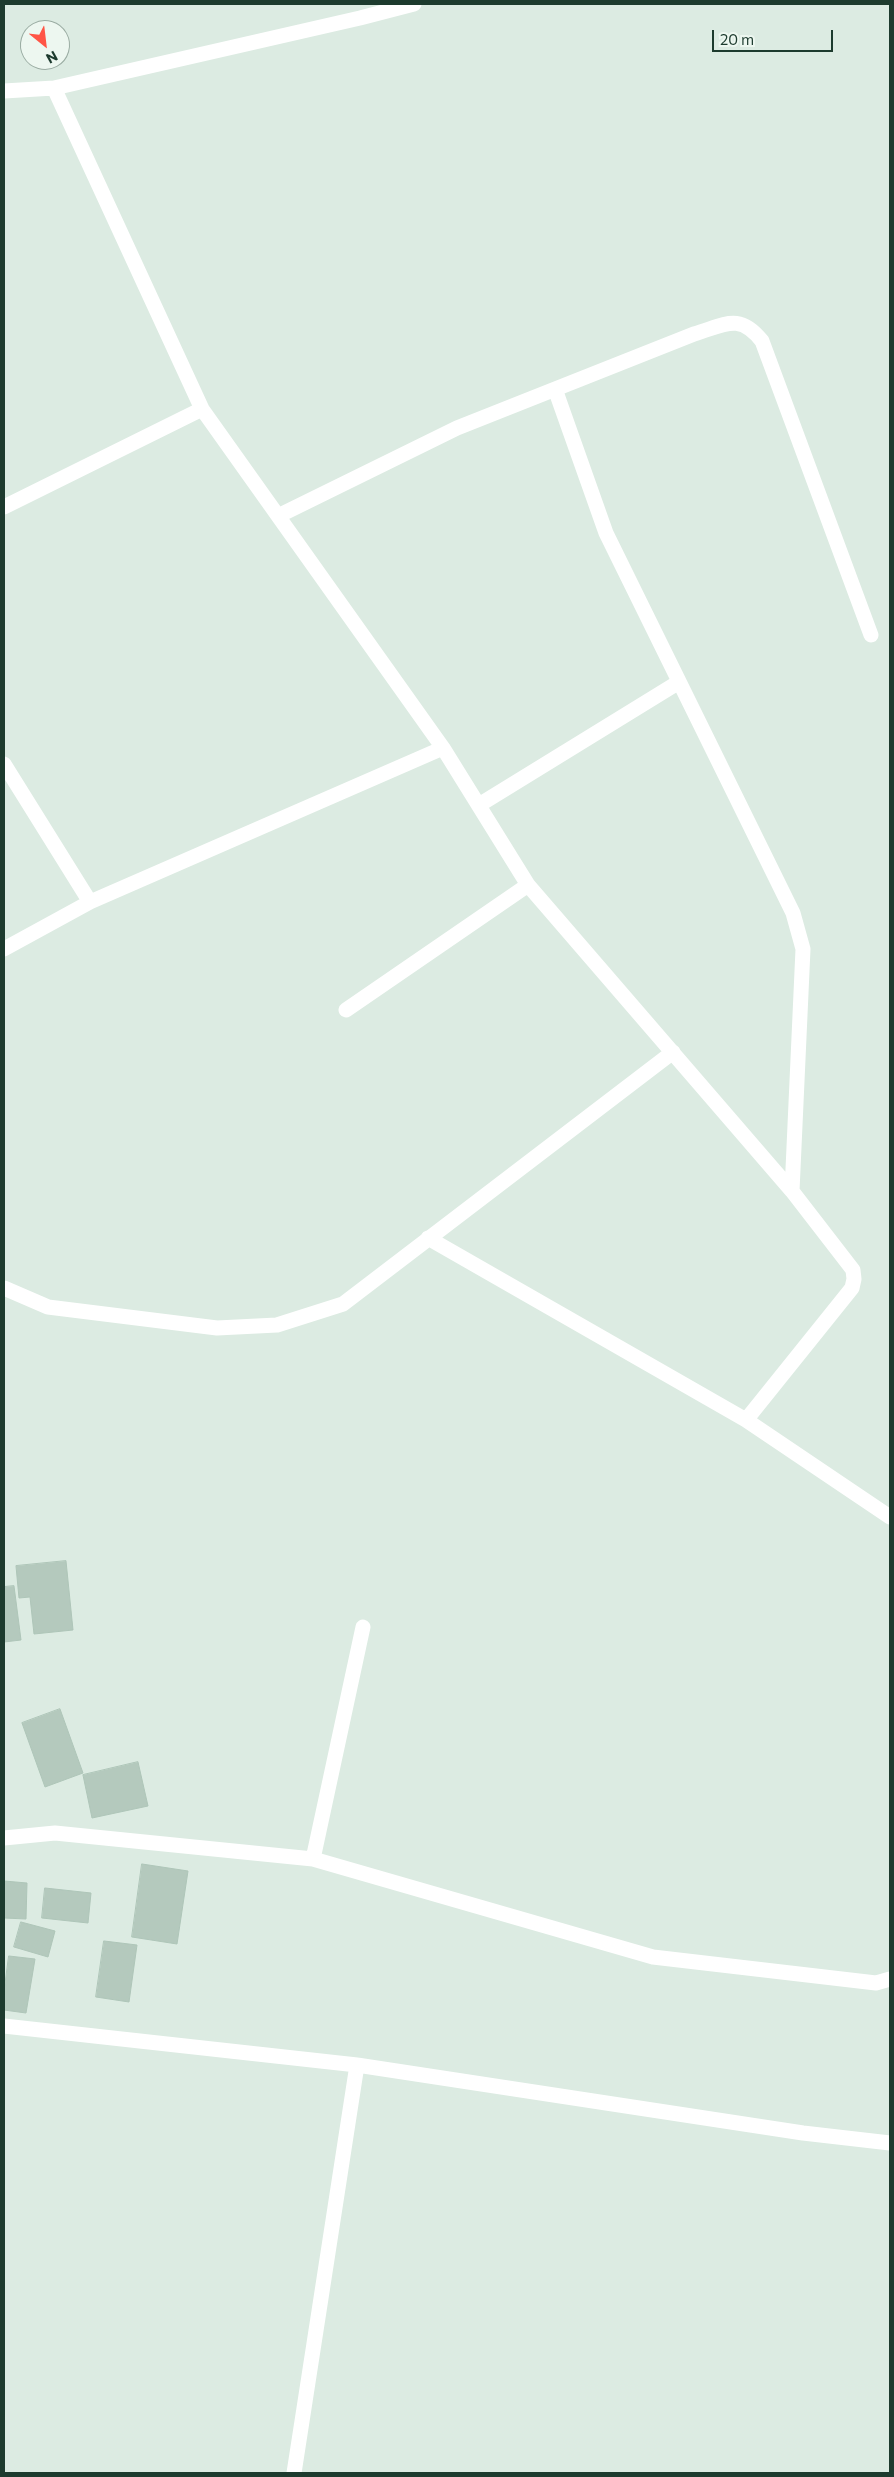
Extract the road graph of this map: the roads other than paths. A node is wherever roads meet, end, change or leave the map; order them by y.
1 (414, 4) edge
2 (54, 88) junction
3 (4, 90) edge
4 (555, 389) junction
5 (202, 409) junction
6 (4, 507) edge
7 (278, 516) junction
8 (871, 635) dead end
9 (679, 682) junction
10 (443, 748) junction
11 (4, 764) edge
12 (479, 805) junction
13 (528, 885) junction
14 (90, 902) junction
15 (4, 949) edge
16 (346, 1010) dead end
17 (673, 1052) junction
18 (792, 1191) junction
19 (428, 1238) junction
20 (4, 1288) edge
21 (746, 1420) junction
22 (890, 1517) edge
23 (363, 1627) dead end
24 (4, 1838) edge
25 (313, 1859) junction
26 (890, 1980) edge
27 (4, 2026) edge
28 (357, 2066) junction
29 (890, 2143) edge
30 (294, 2473) edge

1 - 2 street
2 - 3 street
2 - 5 street
4 - 7 street
4 - 8 street
4 - 9 street
5 - 6 street
5 - 7 street
7 - 10 street
9 - 12 street
9 - 18 street
10 - 12 street
10 - 14 street
11 - 14 street
12 - 13 street
13 - 16 street
13 - 17 street
14 - 15 street
17 - 18 street
17 - 19 street
18 - 21 street
19 - 20 street
19 - 21 street
21 - 22 street
23 - 25 street
24 - 25 street
25 - 26 street
27 - 28 street
28 - 29 street
28 - 30 street

